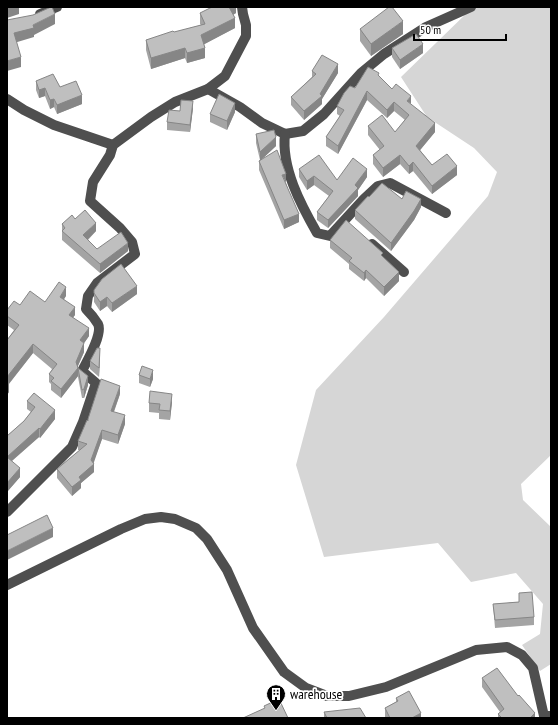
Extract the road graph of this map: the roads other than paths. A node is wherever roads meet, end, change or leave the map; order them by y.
1 (57, 7) edge
2 (242, 7) edge
3 (471, 7) edge
4 (31, 18) edge
5 (208, 89) junction
6 (7, 99) edge
7 (285, 134) junction
8 (113, 145) junction
9 (446, 214) dead end
10 (363, 236) edge
11 (404, 272) dead end
12 (7, 512) edge
13 (7, 585) edge
14 (546, 716) edge

1 - 4 street
2 - 5 street
3 - 7 street
5 - 7 street
5 - 8 street
6 - 8 street
7 - 9 street
8 - 12 street
10 - 11 street
13 - 14 street

